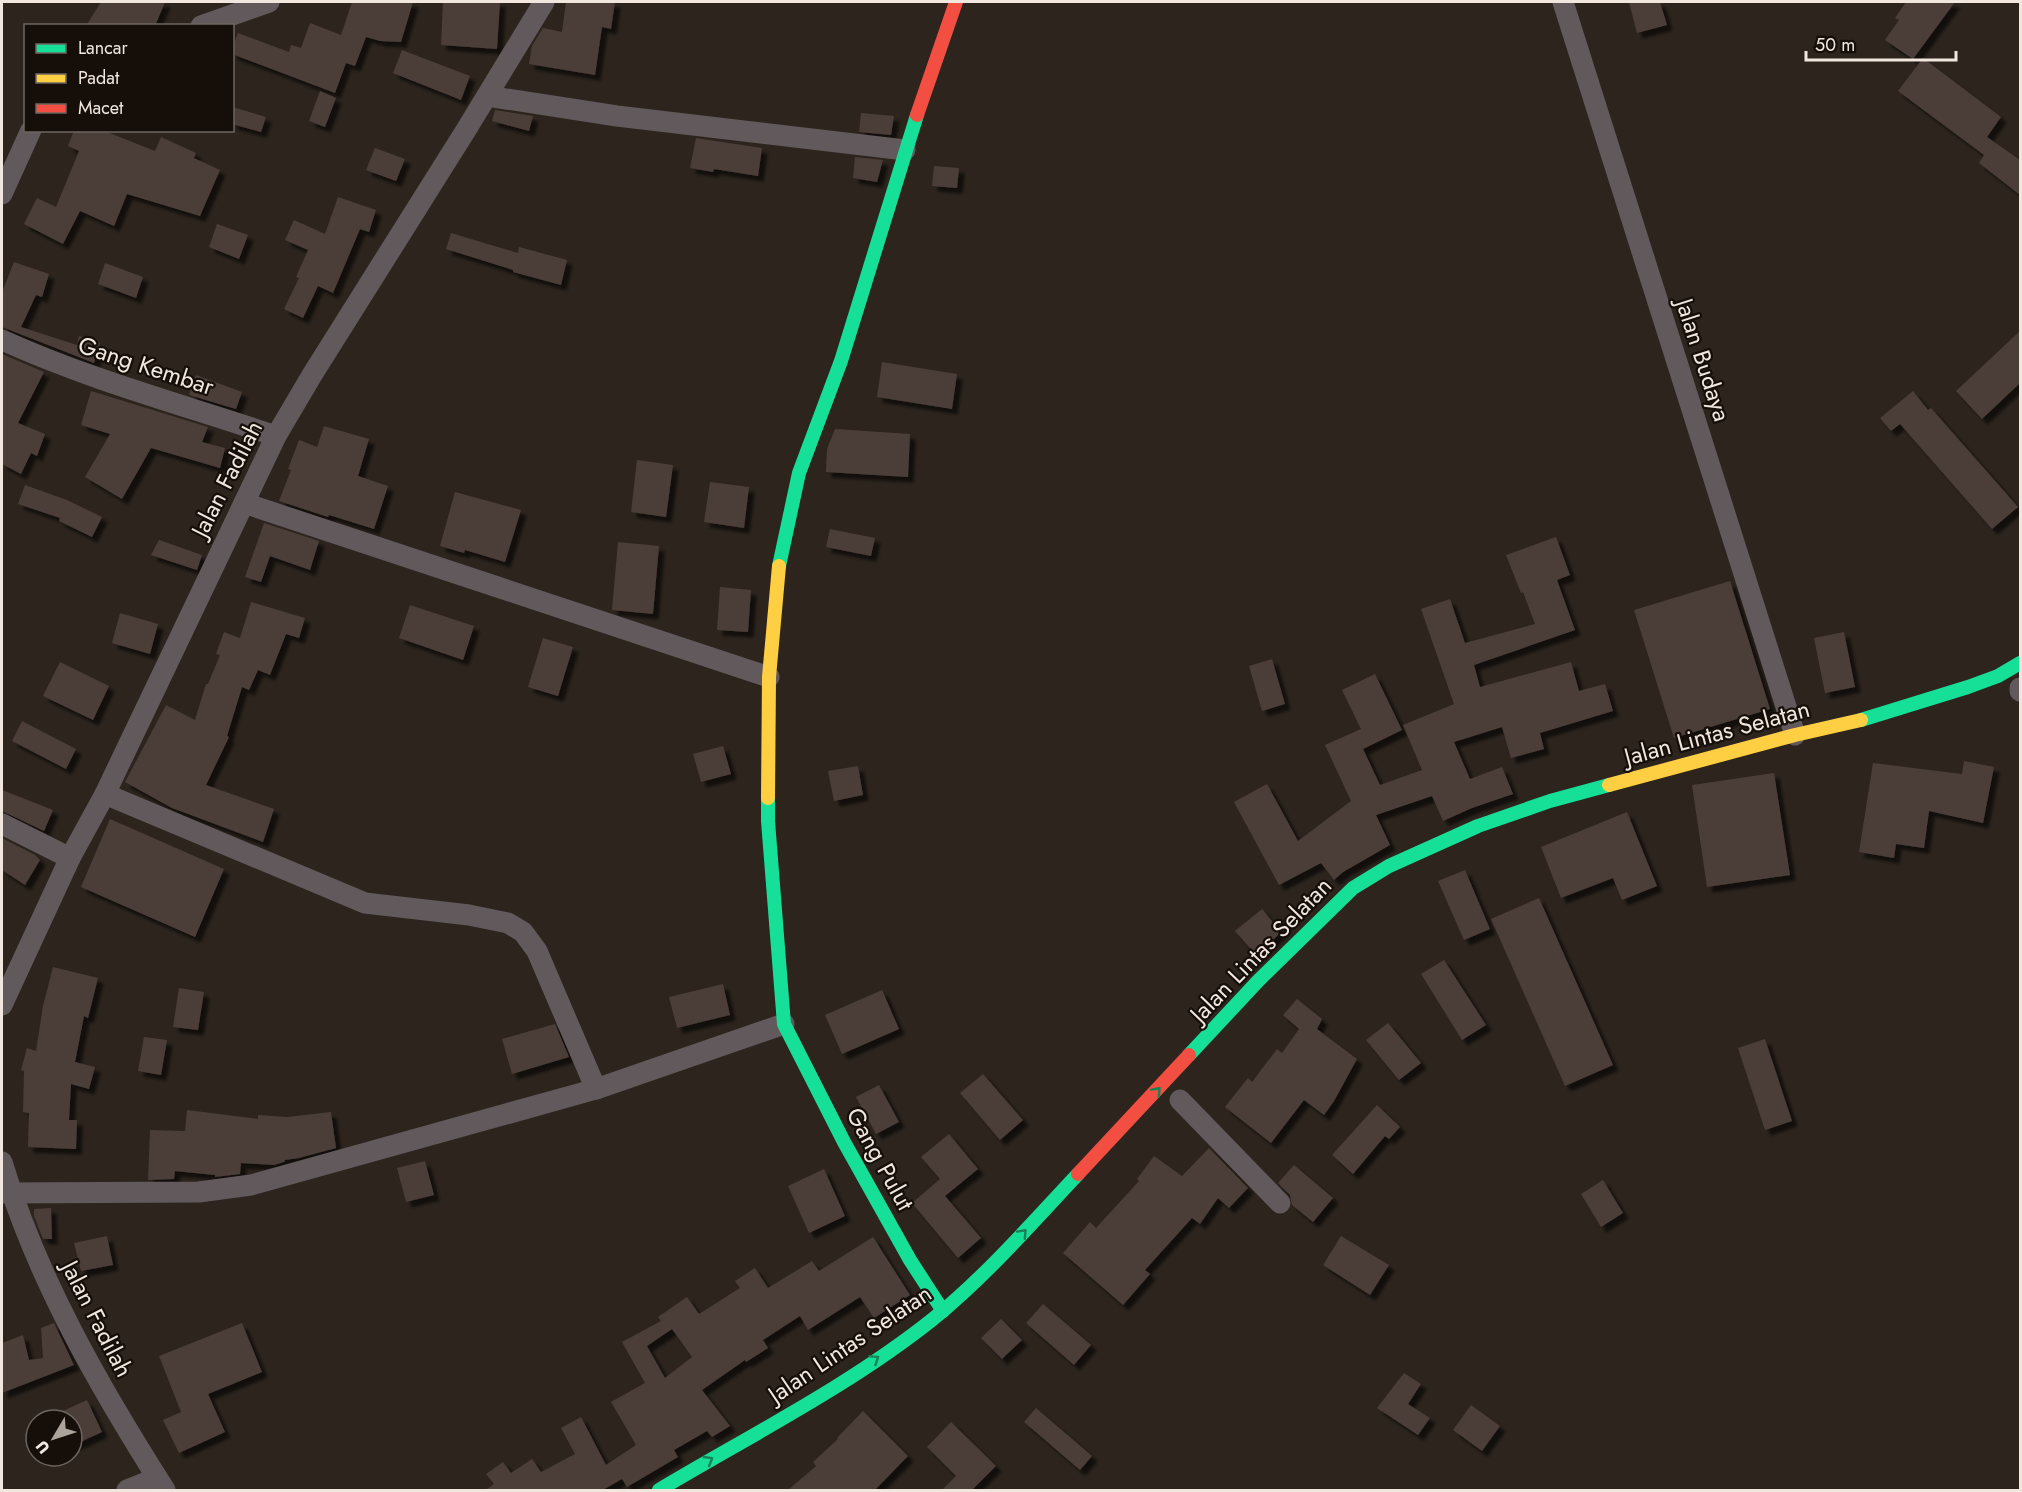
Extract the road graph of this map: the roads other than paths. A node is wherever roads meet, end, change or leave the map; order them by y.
1 (269, 2) edge
2 (544, 2) edge
3 (956, 2) edge
4 (1563, 2) edge
5 (207, 24) edge
6 (487, 96) junction
7 (30, 132) edge
8 (905, 150) junction
9 (2, 194) edge
10 (2, 340) edge
11 (276, 436) junction
12 (244, 503) junction
13 (2020, 663) edge
14 (769, 677) junction
15 (1795, 735) junction
16 (105, 794) junction
17 (2, 824) edge
18 (70, 858) junction
19 (2, 1005) edge
20 (784, 1024) junction
21 (596, 1089) junction
22 (1180, 1100) dead end
23 (2, 1162) edge
24 (6, 1193) edge
25 (1280, 1203) dead end
26 (943, 1311) junction
27 (161, 1484) edge
28 (127, 1491) edge
29 (659, 1491) edge

1 - 5 street
2 - 6 street, Jalan Fadilah
3 - 8 main road
4 - 15 street, Jalan Budaya
6 - 8 street
6 - 11 street, Jalan Fadilah
7 - 9 street
8 - 14 main road
10 - 11 street, Gang Kembar
11 - 12 street, Jalan Fadilah
12 - 14 street
12 - 16 street, Jalan Fadilah
13 - 15 main road, Jalan Lintas Selatan
14 - 20 main road
26 -> 15 main road, Jalan Lintas Selatan
16 - 18 street, Jalan Fadilah
16 - 21 street
17 - 18 street
18 - 19 street, Jalan Fadilah
20 - 21 street
20 - 26 main road, Gang Pulut
21 - 24 street
22 - 25 street
23 - 24 street, Jalan Fadilah
24 - 27 street, Jalan Fadilah
29 -> 26 main road, Jalan Lintas Selatan
27 - 28 street

